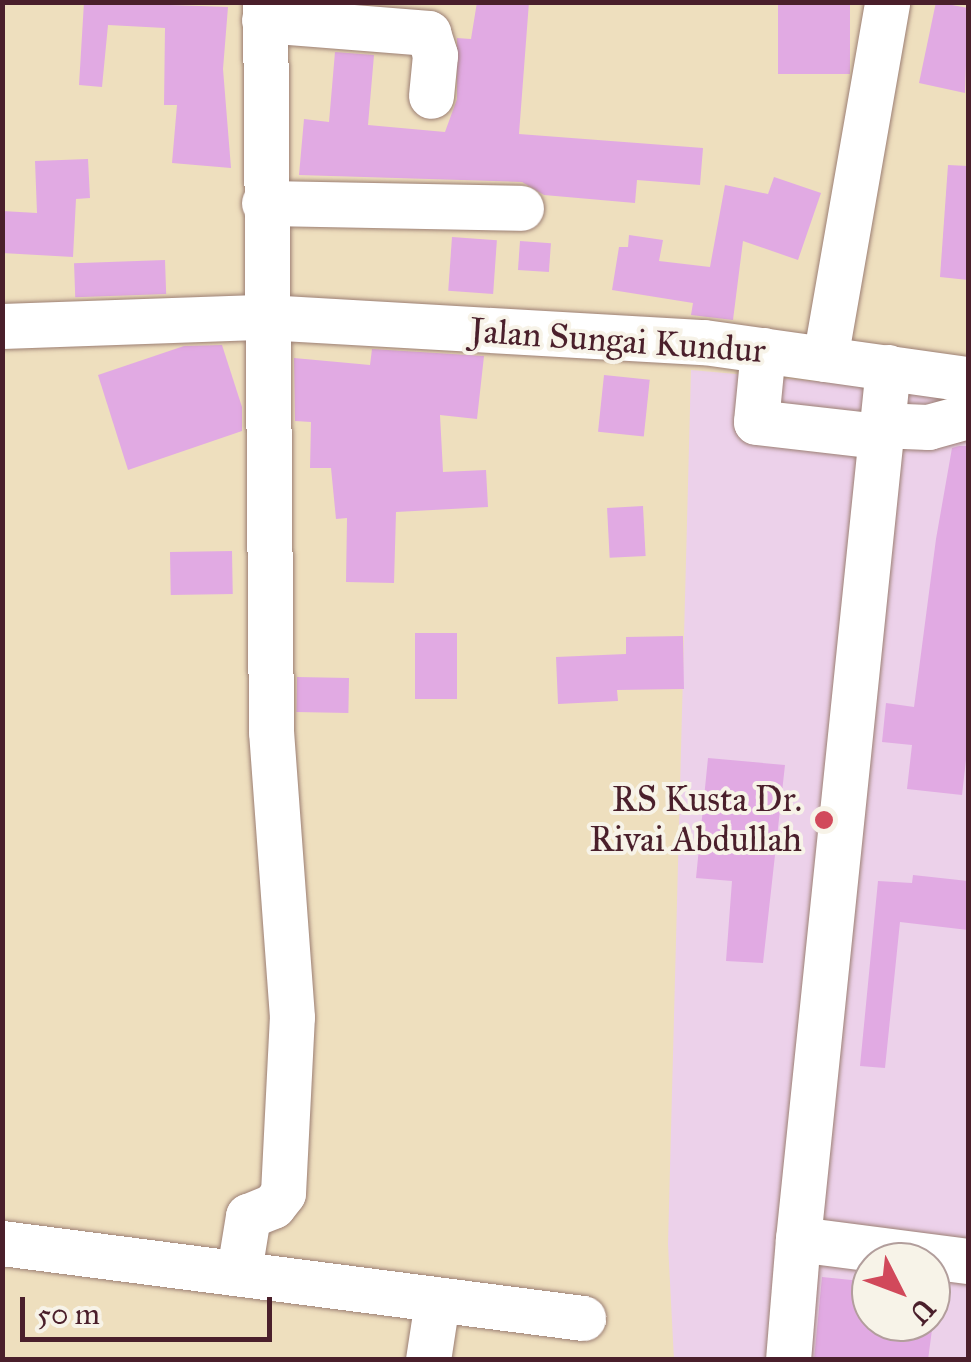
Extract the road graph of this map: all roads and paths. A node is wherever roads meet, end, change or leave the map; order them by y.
1 (887, 2) edge
2 (264, 11) edge
3 (432, 96) dead end
4 (264, 203) junction
5 (521, 208) dead end
6 (266, 317) junction
7 (2, 326) edge
8 (763, 350) junction
9 (825, 359) junction
10 (888, 367) junction
11 (968, 378) edge
12 (968, 416) edge
13 (880, 430) junction
14 (798, 1239) junction
15 (2, 1243) edge
16 (968, 1261) edge
17 (239, 1271) junction
18 (437, 1301) junction
19 (583, 1318) dead end
20 (428, 1360) edge
21 (788, 1360) edge

1 - 9 street
2 - 3 street
2 - 4 street
4 - 5 street
4 - 6 street
6 - 7 street, Jalan Sungai Kundur
6 - 8 street, Jalan Sungai Kundur
6 - 17 street
8 - 9 street, Jalan Sungai Kundur
8 - 13 street
9 - 10 street, Jalan Sungai Kundur
10 - 11 street, Jalan Sungai Kundur
10 - 13 street
12 - 13 street
13 - 14 street
14 - 16 street
14 - 21 street
15 - 17 street
17 - 18 street
18 - 19 street
18 - 20 street

